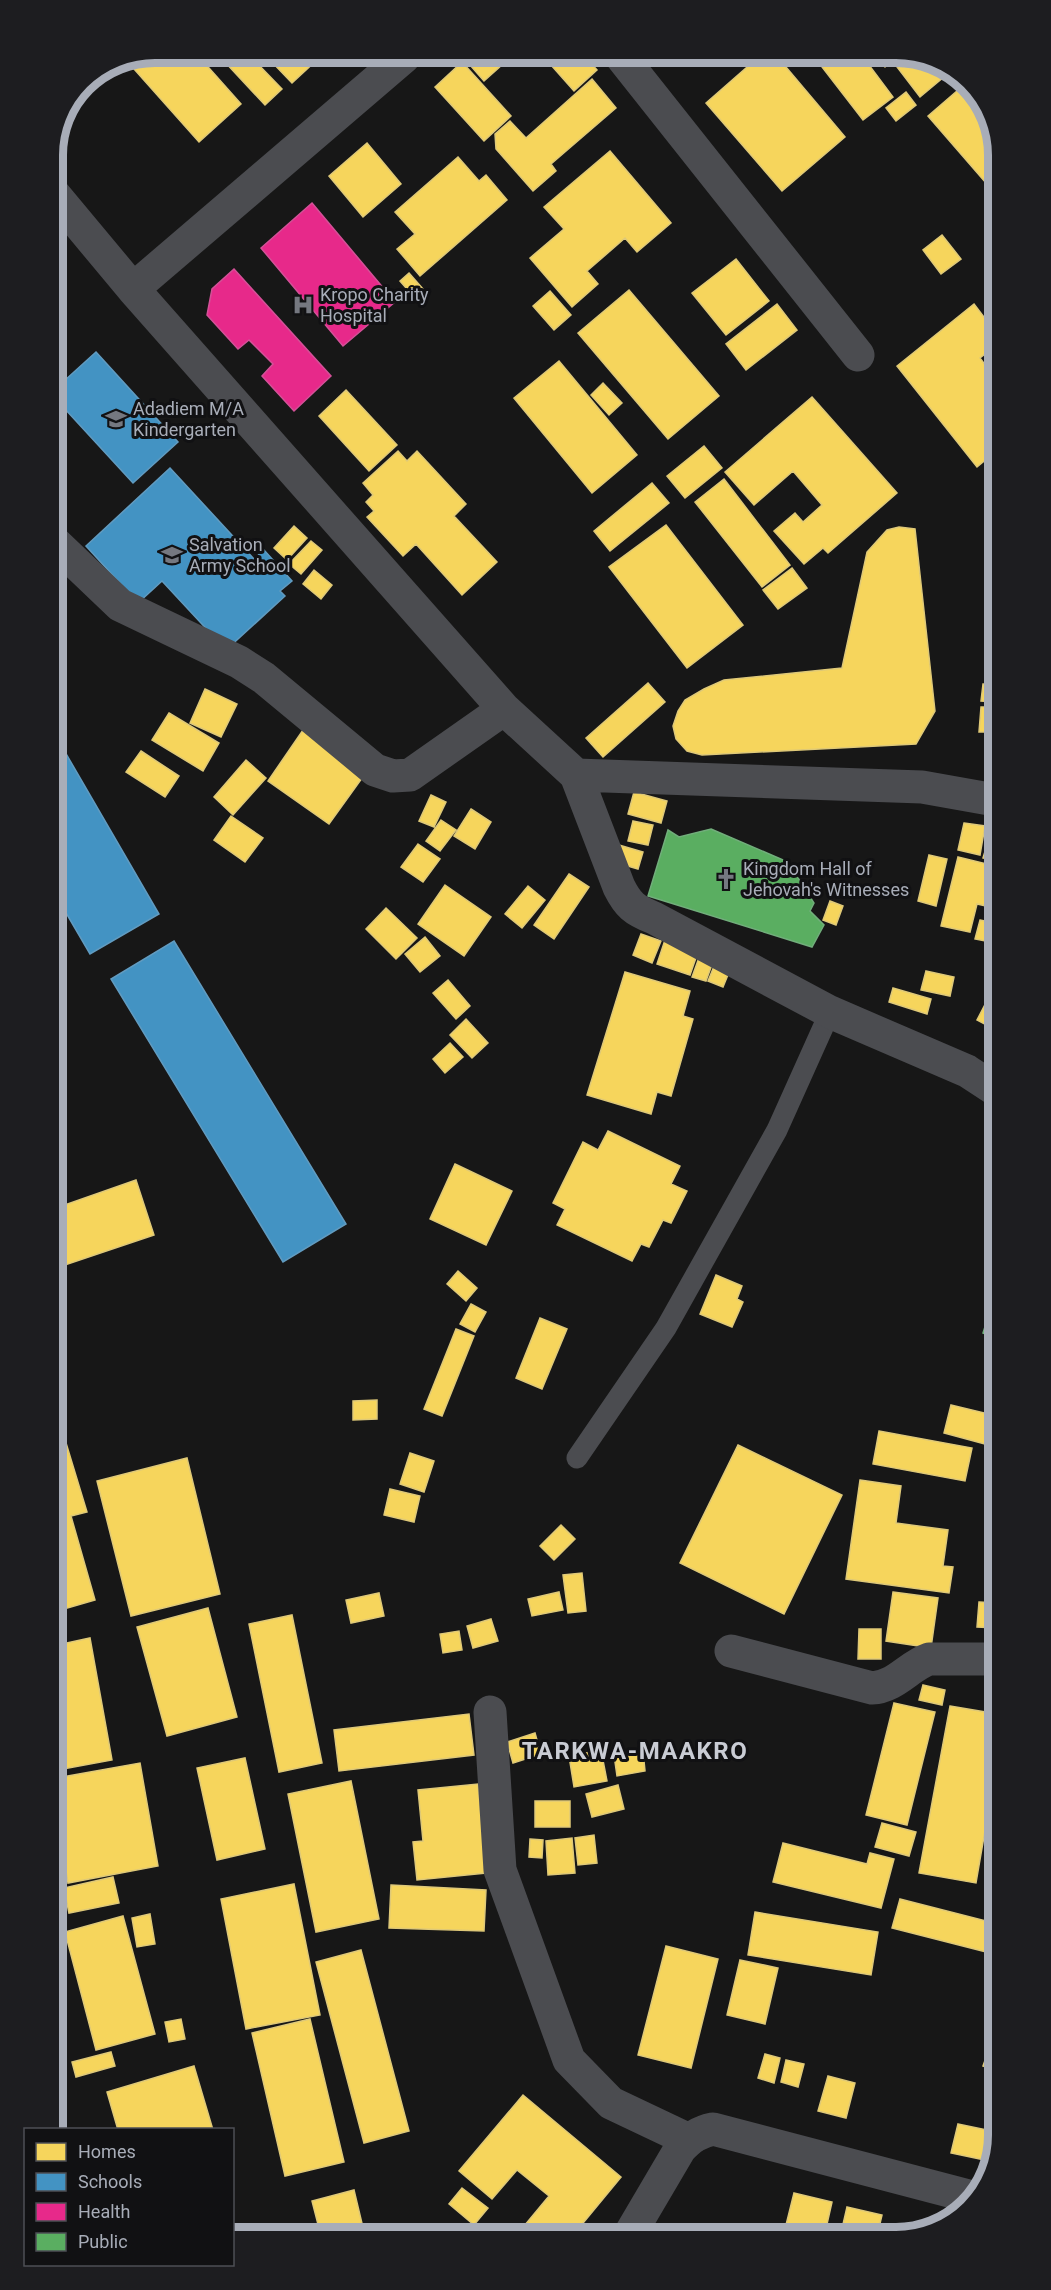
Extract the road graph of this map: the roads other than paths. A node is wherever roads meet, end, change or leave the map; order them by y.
1 (397, 63) edge
2 (626, 63) edge
3 (63, 205) edge
4 (134, 289) junction
5 (858, 355) dead end
6 (63, 551) edge
7 (504, 709) junction
8 (576, 775) junction
9 (988, 799) edge
10 (830, 1012) junction
11 (988, 1085) edge
12 (577, 1458) dead end
13 (731, 1651) dead end
14 (988, 1659) edge
15 (490, 1712) dead end
16 (689, 2140) junction
17 (965, 2195) edge
18 (634, 2227) edge

1 - 4 street
2 - 5 street
3 - 4 street
4 - 7 street
6 - 7 street
7 - 8 street
8 - 9 street
8 - 10 street
10 - 11 street
10 - 12 lane
13 - 14 street
15 - 16 street
16 - 17 street
16 - 18 street

